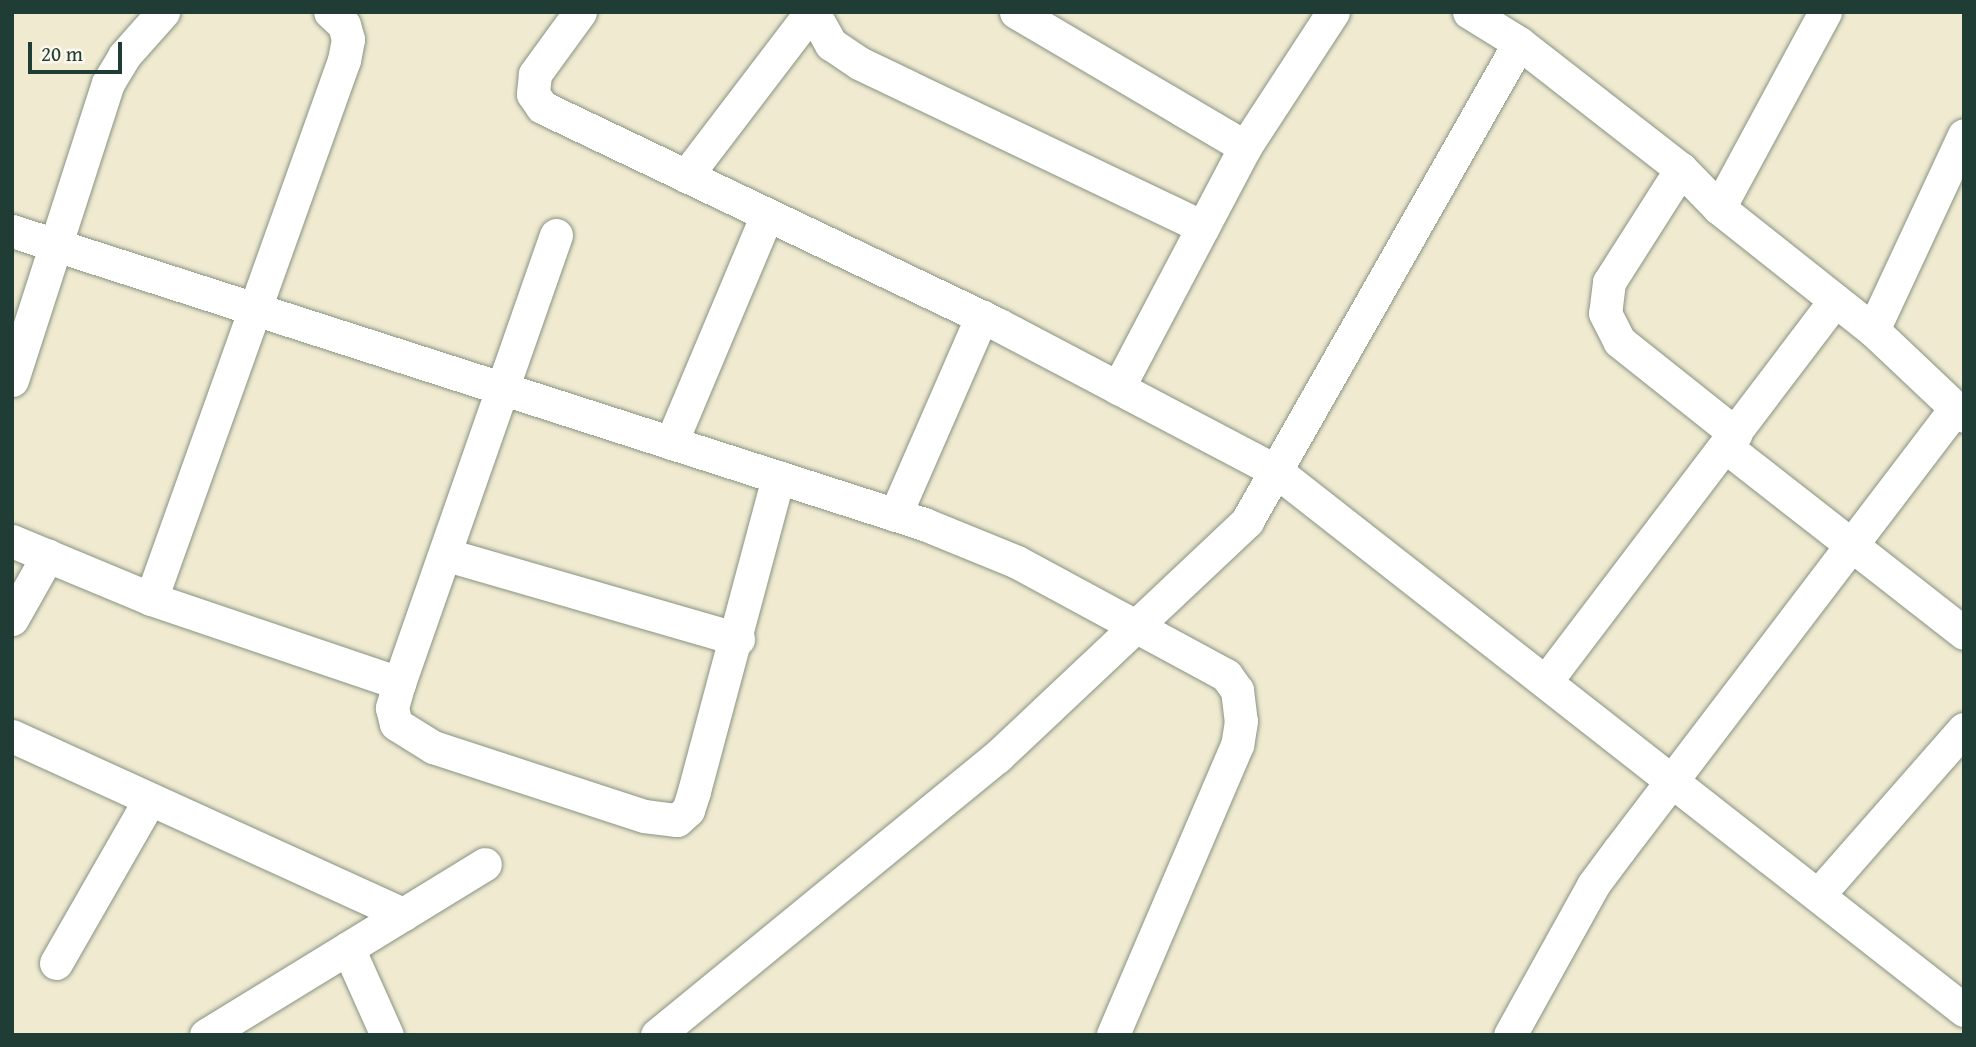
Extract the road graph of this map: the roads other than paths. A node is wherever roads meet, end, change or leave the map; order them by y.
1 (163, 12) edge
2 (330, 12) edge
3 (580, 12) edge
4 (812, 12) edge
5 (1016, 12) edge
6 (1333, 12) edge
7 (1469, 12) edge
8 (1825, 12) edge
9 (1519, 43) junction
10 (1245, 147) junction
11 (1960, 150) edge
12 (1681, 169) junction
13 (686, 176) junction
14 (1719, 208) junction
15 (767, 215) junction
16 (1203, 227) junction
17 (12, 231) edge
18 (556, 235) dead end
19 (57, 244) junction
20 (1835, 300) junction
21 (253, 308) junction
22 (982, 316) junction
23 (1873, 330) junction
24 (12, 380) edge
25 (501, 388) junction
26 (1118, 388) junction
27 (1959, 413) edge
28 (1731, 441) junction
29 (671, 443) junction
30 (1276, 471) junction
31 (778, 477) junction
32 (895, 515) junction
33 (12, 541) edge
34 (1853, 544) junction
35 (48, 555) junction
36 (447, 555) junction
37 (151, 599) junction
38 (12, 619) edge
39 (1137, 625) junction
40 (1964, 633) edge
41 (738, 639) junction
42 (1546, 681) junction
43 (399, 683) junction
44 (1964, 729) edge
45 (12, 736) edge
46 (1672, 779) junction
47 (150, 799) junction
48 (485, 864) dead end
49 (1818, 895) junction
50 (403, 914) junction
51 (348, 948) junction
52 (57, 963) dead end
53 (1964, 1010) edge
54 (206, 1035) edge
55 (387, 1035) edge
56 (657, 1035) edge
57 (1113, 1035) edge
58 (1510, 1035) edge

1 - 19 street
2 - 21 street
3 - 13 street
4 - 13 street
4 - 16 street
5 - 10 street
6 - 10 street
7 - 9 street
8 - 14 street
9 - 12 street
9 - 30 street
10 - 16 street
11 - 23 street
12 - 14 street
12 - 28 street
13 - 15 street
14 - 20 street
15 - 22 street
15 - 29 street
16 - 26 street
17 - 19 street
18 - 25 street
19 - 21 street
19 - 24 street
20 - 23 street
20 - 28 street
21 - 25 street
21 - 37 street
22 - 26 street
22 - 32 street
23 - 27 street
25 - 29 street
25 - 36 street
26 - 30 street
27 - 34 street
28 - 34 street
28 - 42 street
29 - 31 street
30 - 39 street
30 - 42 street
31 - 32 street
31 - 41 street
32 - 39 street
33 - 35 street
34 - 40 street
34 - 46 street
35 - 37 street
35 - 38 street
36 - 41 street
36 - 43 street
37 - 43 street
39 - 56 street
39 - 57 street
41 - 43 street
42 - 46 street
44 - 49 street
45 - 47 street
46 - 49 street
46 - 58 street
47 - 50 street
47 - 52 street
48 - 50 street
49 - 53 street
50 - 51 street
51 - 54 street
51 - 55 street

